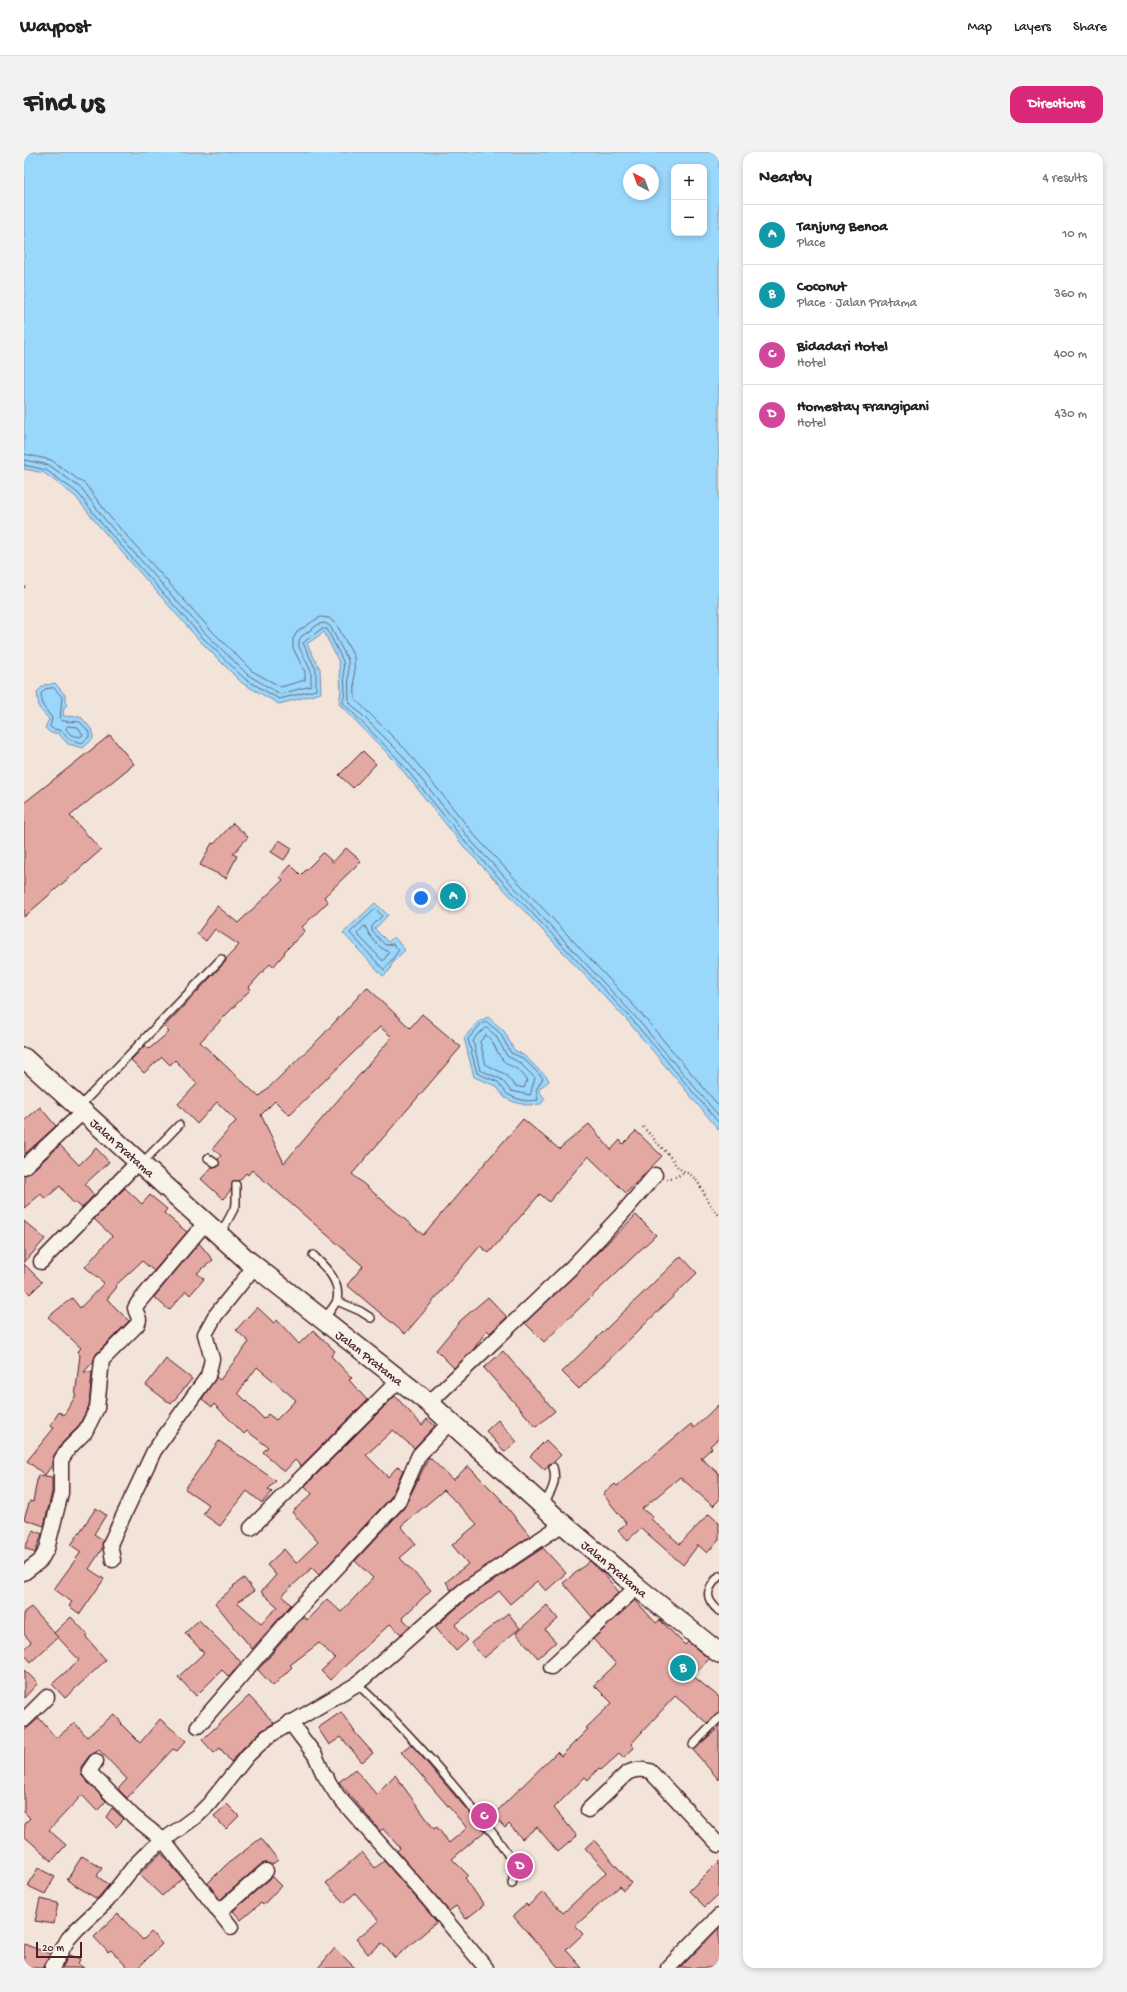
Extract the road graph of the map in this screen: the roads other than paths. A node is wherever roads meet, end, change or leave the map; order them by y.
1 (221, 959) dead end
2 (24, 1058) edge
3 (81, 1109) junction
4 (179, 1125) dead end
5 (208, 1158) dead end
6 (140, 1163) junction
7 (215, 1163) dead end
8 (24, 1167) edge
9 (655, 1175) dead end
10 (236, 1185) dead end
11 (206, 1222) junction
12 (220, 1235) junction
13 (313, 1255) dead end
14 (42, 1262) dead end
15 (255, 1266) junction
16 (337, 1301) junction
17 (371, 1318) dead end
18 (323, 1321) junction
19 (398, 1380) junction
20 (429, 1403) junction
21 (450, 1422) junction
22 (553, 1467) dead end
23 (543, 1506) junction
24 (563, 1524) junction
25 (251, 1528) dead end
26 (113, 1560) dead end
27 (24, 1573) edge
28 (719, 1576) edge
29 (637, 1587) junction
30 (719, 1611) edge
31 (719, 1653) edge
32 (551, 1667) dead end
33 (357, 1684) junction
34 (47, 1697) dead end
35 (719, 1718) edge
36 (24, 1720) edge
37 (290, 1722) junction
38 (198, 1726) dead end
39 (694, 1745) dead end
40 (96, 1761) dead end
41 (588, 1810) dead end
42 (163, 1840) junction
43 (719, 1845) edge
44 (266, 1871) dead end
45 (512, 1884) dead end
46 (218, 1912) junction
47 (719, 1916) edge
48 (231, 1927) dead end
49 (52, 1968) edge
50 (486, 1968) edge
51 (668, 1968) edge

1 - 3 lane
2 - 3 street, Jalan Pratama
3 - 6 street, Jalan Pratama
3 - 8 street
4 - 6 lane
5 - 7 lane
6 - 11 street, Jalan Pratama
6 - 14 street
9 - 20 street
10 - 12 lane
11 - 12 street, Jalan Pratama
11 - 27 street
12 - 15 street, Jalan Pratama
13 - 16 lane
15 - 18 street, Jalan Pratama
15 - 26 street
16 - 17 lane
16 - 18 lane
18 - 19 street, Jalan Pratama
19 - 20 street, Jalan Pratama
19 - 25 street
20 - 21 street, Jalan Pratama
21 - 23 street, Jalan Pratama
21 - 38 street
22 - 23 lane
23 - 24 street, Jalan Pratama
24 - 29 street, Jalan Pratama
24 - 33 street
28 - 30 lane
29 - 31 street, Jalan Pratama
29 - 32 street
33 - 37 street
33 - 45 lane
34 - 36 street
35 - 39 lane
37 - 42 street
37 - 50 street
40 - 42 street
41 - 43 street
42 - 46 street
42 - 49 street
44 - 46 street
46 - 48 street
47 - 51 street

